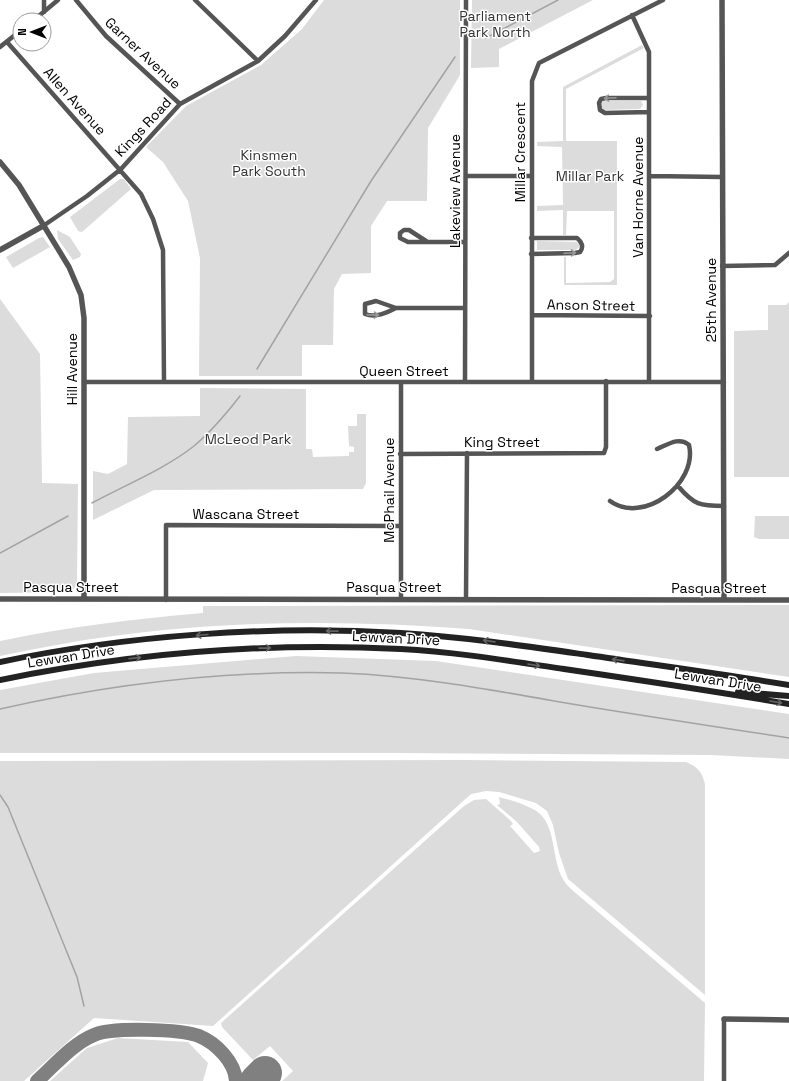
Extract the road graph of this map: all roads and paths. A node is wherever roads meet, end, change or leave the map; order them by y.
1 (44, 0) edge
2 (58, 0) edge
3 (76, 0) edge
4 (195, 0) edge
5 (308, 0) edge
6 (466, 0) edge
7 (663, 0) edge
8 (722, 0) edge
9 (314, 2) edge
10 (44, 12) joint
11 (632, 15) junction
12 (12, 37) edge
13 (6, 42) junction
14 (0, 47) edge
15 (258, 61) junction
16 (649, 98) junction
17 (180, 104) junction
18 (649, 112) junction
19 (0, 162) edge
20 (121, 169) junction
21 (466, 176) junction
22 (531, 176) junction
23 (650, 176) junction
24 (722, 177) junction
25 (43, 226) junction
26 (531, 238) junction
27 (426, 241) junction
28 (465, 242) junction
29 (0, 250) edge
30 (789, 253) edge
31 (531, 254) junction
32 (722, 266) junction
33 (396, 308) junction
34 (465, 308) junction
35 (532, 315) junction
36 (650, 316) junction
37 (164, 381) junction
38 (465, 381) junction
39 (532, 381) junction
40 (606, 381) junction
41 (84, 382) junction
42 (401, 382) junction
43 (649, 382) junction
44 (724, 382) junction
45 (657, 449) dead end
46 (467, 453) junction
47 (400, 454) junction
48 (678, 486) junction
49 (610, 501) dead end
50 (724, 506) junction
51 (400, 526) junction
52 (0, 599) edge
53 (84, 599) junction
54 (401, 599) junction
55 (466, 599) junction
56 (166, 600) junction
57 (724, 600) junction
58 (789, 600) edge
59 (0, 662) edge
60 (0, 680) edge
61 (789, 685) edge
62 (696, 689) junction
63 (789, 696) edge
64 (789, 704) edge
65 (724, 1019) joint
66 (789, 1020) edge
67 (724, 1081) edge

1 - 10 street
2 - 10 street
3 - 17 street, Garner Avenue
4 - 15 street
5 - 9 street
6 - 21 street, Lakeview Avenue
7 - 11 street, Millar Crescent
8 - 24 street, 25th Avenue
9 - 15 street, Kings Road
11 - 16 street, Van Horne Avenue
11 - 22 street, Millar Crescent
12 - 13 street
13 - 14 street
13 - 20 street, Allen Avenue
15 - 17 street, Kings Road
16 - 18 street, Van Horne Avenue
16 -> 18 street
17 - 20 street, Kings Road
18 - 23 street, Van Horne Avenue
19 - 25 street, Hill Avenue
20 - 25 street, Kings Road
20 - 37 street, Allen Avenue
21 - 22 street
21 - 28 street, Lakeview Avenue
22 - 26 street, Millar Crescent
23 - 24 street
23 - 36 street, Van Horne Avenue
24 - 32 street, 25th Avenue
25 - 29 street, Kings Road
25 - 41 street, Hill Avenue
26 - 31 street, Millar Crescent
31 -> 26 street
27 - 27 street
27 - 28 street
28 - 34 street, Lakeview Avenue
30 - 32 street
31 - 35 street, Millar Crescent
32 - 44 street, 25th Avenue
33 -> 33 street
33 - 34 street
34 - 38 street, Lakeview Avenue
35 - 36 street, Anson Street
35 - 39 street, Millar Crescent
36 - 43 street, Van Horne Avenue
37 - 41 street, Queen Street
37 - 42 street, Queen Street
38 - 39 street, Queen Street
38 - 42 street, Queen Street
39 - 40 street, Queen Street
40 - 43 street, Queen Street
40 - 46 street, King Street
41 - 53 street, Hill Avenue
42 - 47 street, McPhail Avenue
43 - 44 street, Queen Street
44 - 50 street, 25th Avenue
45 - 48 street
46 - 47 street, King Street
46 - 55 street
47 - 51 street, McPhail Avenue
48 - 49 street
48 - 50 street
50 - 57 street, 25th Avenue
51 - 54 street, McPhail Avenue
51 - 56 street, Wascana Street
52 - 53 street, Pasqua Street
53 - 56 street, Pasqua Street
54 - 55 street, Pasqua Street
54 - 56 street, Pasqua Street
55 - 57 street, Pasqua Street
57 - 58 street, Pasqua Street
61 -> 59 main road, Lewvan Drive
60 -> 62 main road, Lewvan Drive
62 - 63 main road
62 -> 64 main road, Lewvan Drive
65 - 66 street
65 - 67 street

